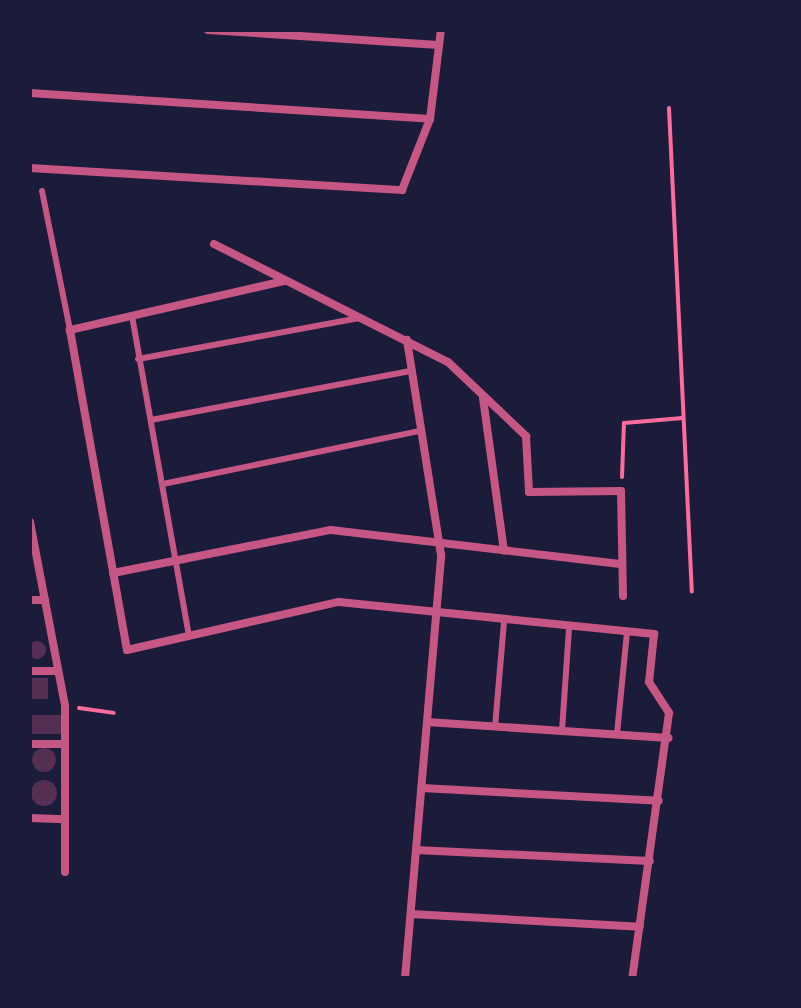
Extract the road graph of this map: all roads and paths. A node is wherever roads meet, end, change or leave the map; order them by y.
1 (208, 30) edge
2 (441, 30) edge
3 (439, 45) junction
4 (30, 93) edge
5 (669, 108) dead end
6 (430, 119) junction
7 (30, 168) edge
8 (42, 191) dead end
9 (214, 244) dead end
10 (284, 281) junction
11 (132, 316) junction
12 (364, 317) junction
13 (70, 330) junction
14 (407, 340) junction
15 (138, 359) junction
16 (410, 371) junction
17 (483, 398) junction
18 (683, 418) junction
19 (151, 420) junction
20 (419, 431) junction
21 (163, 484) junction
22 (621, 491) junction
23 (30, 525) edge
24 (438, 542) junction
25 (504, 551) junction
26 (176, 561) junction
27 (622, 564) junction
28 (113, 573) junction
29 (692, 591) dead end
30 (623, 596) dead end
31 (30, 600) edge
32 (45, 600) junction
33 (437, 614) junction
34 (504, 621) junction
35 (569, 627) junction
36 (627, 632) junction
37 (189, 636) junction
38 (30, 671) edge
39 (58, 671) junction
40 (65, 706) junction
41 (114, 713) dead end
42 (427, 722) junction
43 (495, 727) junction
44 (562, 731) junction
45 (617, 734) junction
46 (668, 738) junction
47 (30, 744) edge
48 (65, 744) junction
49 (422, 788) junction
50 (659, 801) junction
51 (30, 818) edge
52 (64, 819) junction
53 (416, 850) junction
54 (650, 861) junction
55 (65, 872) dead end
56 (411, 914) junction
57 (640, 927) junction
58 (406, 978) edge
59 (632, 978) edge

1 - 3 street
2 - 3 street
3 - 6 street
4 - 6 street
5 - 18 path
6 - 7 street
8 - 13 lane
9 - 10 street
10 - 11 street
10 - 12 street
11 - 13 street
11 - 15 lane
12 - 14 street
12 - 15 lane
13 - 28 street
14 - 16 street
14 - 17 street
15 - 19 lane
16 - 19 lane
16 - 20 street
17 - 22 street
17 - 25 street
18 - 22 path
18 - 29 path
19 - 21 lane
20 - 21 lane
20 - 24 street
21 - 26 lane
22 - 27 street
23 - 32 street
24 - 25 street
24 - 26 street
24 - 33 street
25 - 27 street
26 - 28 street
26 - 37 lane
27 - 30 street
28 - 37 street
31 - 32 street
32 - 39 street
33 - 34 street
33 - 37 street
33 - 42 street
34 - 35 street
34 - 43 lane
35 - 36 street
35 - 44 lane
36 - 45 lane
36 - 46 street
38 - 39 street
39 - 40 street
40 - 41 path
40 - 48 street
42 - 43 street
42 - 49 street
43 - 44 street
44 - 45 street
45 - 46 street
46 - 50 street
47 - 48 street
48 - 52 street
49 - 50 street
49 - 53 street
50 - 54 street
51 - 52 street
52 - 55 street
53 - 54 street
53 - 56 street
54 - 57 street
56 - 57 street
56 - 58 street
57 - 59 street

